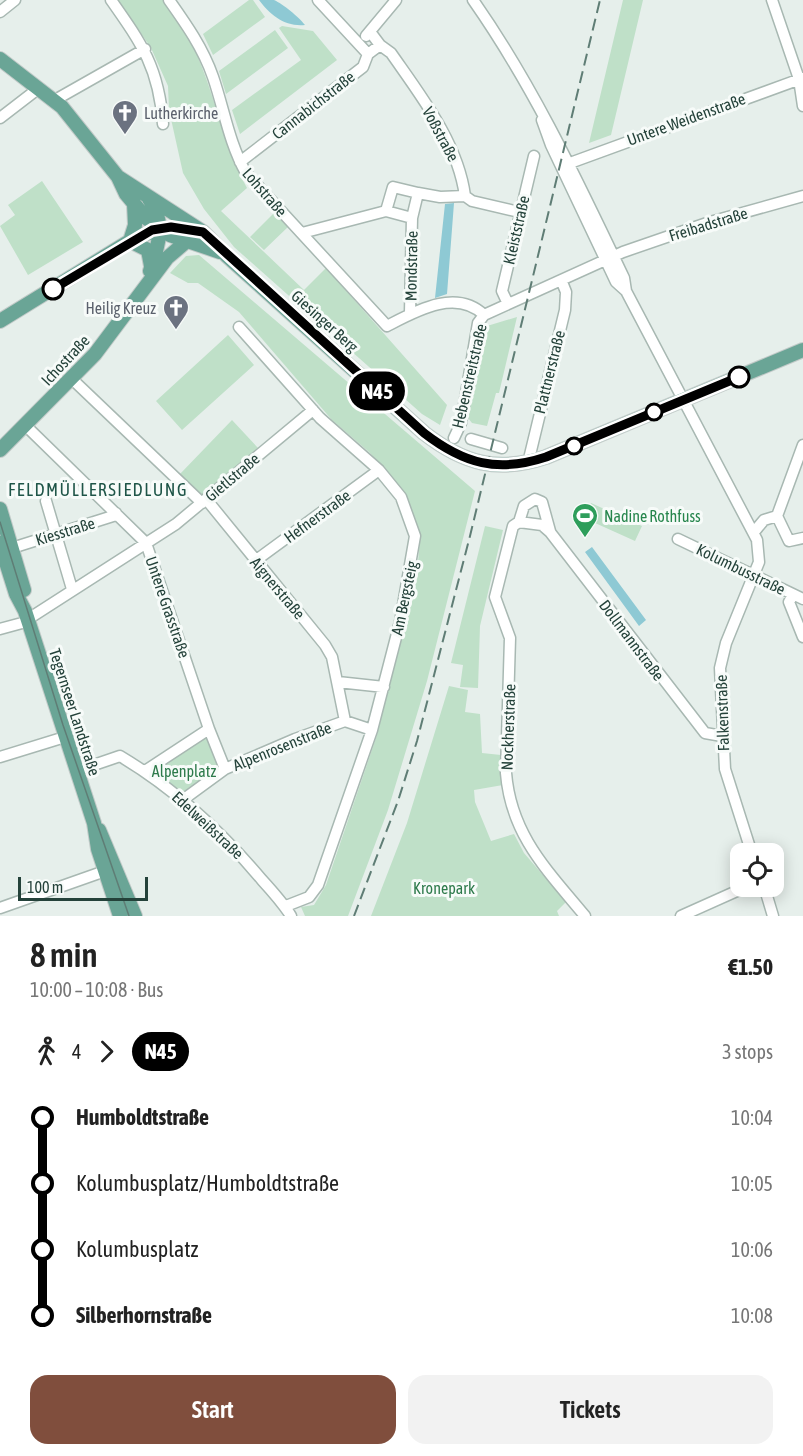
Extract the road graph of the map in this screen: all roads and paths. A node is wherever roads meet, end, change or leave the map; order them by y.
1 (15, 0) edge
2 (111, 0) edge
3 (170, 0) edge
4 (318, 0) edge
5 (396, 0) edge
6 (473, 0) edge
7 (772, 0) edge
8 (0, 12) edge
9 (371, 33) junction
10 (359, 42) junction
11 (380, 45) junction
12 (145, 49) junction
13 (368, 54) junction
14 (0, 59) edge
15 (801, 78) edge
16 (39, 88) junction
17 (55, 100) junction
18 (803, 106) edge
19 (0, 118) edge
20 (163, 124) dead end
21 (534, 156) dead end
22 (240, 162) junction
23 (570, 170) junction
24 (118, 177) junction
25 (418, 193) junction
26 (146, 196) junction
27 (465, 196) junction
28 (803, 196) edge
29 (134, 204) junction
30 (386, 211) junction
31 (519, 212) junction
32 (412, 218) junction
33 (160, 229) junction
34 (203, 232) junction
35 (302, 233) junction
36 (188, 240) junction
37 (130, 242) junction
38 (227, 256) junction
39 (610, 258) junction
40 (151, 266) junction
41 (562, 282) junction
42 (146, 284) junction
43 (508, 304) junction
44 (410, 313) junction
45 (484, 315) junction
46 (0, 321) edge
47 (239, 327) dead end
48 (803, 350) edge
49 (72, 379) junction
50 (682, 401) junction
51 (313, 410) junction
52 (26, 426) junction
53 (454, 438) dead end
54 (471, 439) dead end
55 (803, 445) edge
56 (502, 448) dead end
57 (0, 450) edge
58 (528, 463) junction
59 (379, 470) junction
60 (46, 501) dead end
61 (204, 501) junction
62 (0, 509) edge
63 (116, 513) junction
64 (777, 516) junction
65 (519, 522) junction
66 (550, 532) junction
67 (754, 532) junction
68 (55, 533) junction
69 (803, 538) edge
70 (678, 540) dead end
71 (146, 543) junction
72 (6, 546) edge
73 (255, 561) junction
74 (755, 576) junction
75 (72, 590) junction
76 (798, 597) edge
77 (27, 614) junction
78 (0, 629) edge
79 (803, 637) edge
80 (338, 682) junction
81 (384, 687) junction
82 (345, 721) junction
83 (209, 729) junction
84 (372, 730) junction
85 (722, 736) junction
86 (64, 737) junction
87 (0, 757) edge
88 (225, 769) junction
89 (76, 771) junction
90 (145, 771) junction
91 (184, 799) junction
92 (94, 823) junction
93 (749, 843) edge
94 (105, 871) junction
95 (730, 894) edge
96 (767, 897) edge
97 (0, 908) edge
98 (289, 911) edge
99 (120, 916) edge
100 (135, 916) edge
101 (585, 916) edge
102 (681, 916) edge
103 (773, 916) edge

1 - 8 street
2 - 12 street
3 - 22 street, Lohstraße
4 - 10 street
5 - 9 street
6 - 23 street
7 - 15 street
9 - 10 street
9 - 11 street, Voßstraße
10 - 13 street
11 - 13 street, Cannabichstraße
11 - 27 street, Voßstraße
12 - 17 street
12 - 20 street
13 - 22 street, Cannabichstraße
14 - 16 main road
15 - 18 street
15 - 23 street, Untere Weidenstraße
16 - 17 main road
16 - 19 street
17 - 24 main road
21 - 31 street, Kleiststraße
22 - 35 street, Lohstraße
23 - 39 street
24 - 26 main road, Giesinger Berg
24 - 29 main road
25 - 27 street
25 - 30 street
25 - 32 street, Mondstraße
26 - 33 main road
26 - 34 main road, Giesinger Berg
27 - 31 street
28 - 39 street, Freibadstraße
29 - 33 main road
29 - 37 main road
30 - 32 street, Mondstraße
30 - 35 street, Mondstraße
31 - 43 street, Kleiststraße
32 - 44 street, Mondstraße
33 - 34 main road
33 - 36 main road, Giesinger Berg
33 - 37 main road
33 - 40 main road, Ichostraße
34 - 38 main road, Giesinger Berg
35 - 44 street, Lohstraße
36 - 38 main road, Giesinger Berg
36 - 42 main road, Ichostraße
37 - 40 main road
37 - 46 main road
38 - 58 main road, Giesinger Berg
39 - 41 street, Freibadstraße
39 - 50 street
40 - 42 main road, Ichostraße
41 - 43 street, Freibadstraße
41 - 58 street, Plattnerstraße
42 - 49 main road, Ichostraße
43 - 45 street, Freibadstraße
44 - 45 street
45 - 53 street, Hebenstreitstraße
47 - 51 street, Am Bergsteig
48 - 50 main road, Giesinger Berg
49 - 52 main road, Ichostraße
49 - 61 street, Aignerstraße
50 - 58 main road, Giesinger Berg
50 - 67 street
51 - 59 street, Am Bergsteig
51 - 61 street, Gietlstraße
52 - 57 main road, Ichostraße
52 - 63 street, Untere Grasstraße
54 - 56 street
55 - 64 street
59 - 73 street, Hefnerstraße
59 - 81 street, Am Bergsteig
60 - 68 street
61 - 71 street, Gietlstraße
61 - 73 street, Aignerstraße
62 - 72 main road, Tegernseer Landstraße
63 - 68 street, Kiesstraße
63 - 71 street, Untere Grasstraße
64 - 67 street
64 - 69 street
65 - 66 street
65 - 66 street, Dollmannstraße
65 - 101 street, Nockherstraße
66 - 85 street, Dollmannstraße
67 - 74 street, Falkenstraße
68 - 72 street, Kiesstraße
68 - 75 street
70 - 74 street, Kolumbusstraße
71 - 75 street, Gietlstraße
71 - 83 street, Untere Grasstraße
72 - 77 main road, Tegernseer Landstraße
73 - 80 street, Aignerstraße
74 - 76 street, Kolumbusstraße
74 - 85 street, Falkenstraße
75 - 77 street, Gietlstraße
76 - 79 street
77 - 78 street, Gietlstraße
77 - 86 main road, Tegernseer Landstraße
80 - 81 street
80 - 82 street, Aignerstraße
81 - 84 street, Am Bergsteig
82 - 84 street, Alpenrosenstraße
82 - 88 street, Alpenrosenstraße
83 - 88 street
83 - 90 street
84 - 98 street, Am Bergsteig
85 - 93 street, Falkenstraße
86 - 87 street
86 - 89 main road, Tegernseer Landstraße
88 - 91 street
89 - 90 street, Edelweißstraße
89 - 92 main road, Tegernseer Landstraße
90 - 91 street, Edelweißstraße
91 - 98 street, Edelweißstraße
92 - 94 main road, Tegernseer Landstraße
92 - 100 main road, Tegernseer Landstraße
94 - 97 street
94 - 99 main road, Tegernseer Landstraße
95 - 102 street
96 - 103 street

